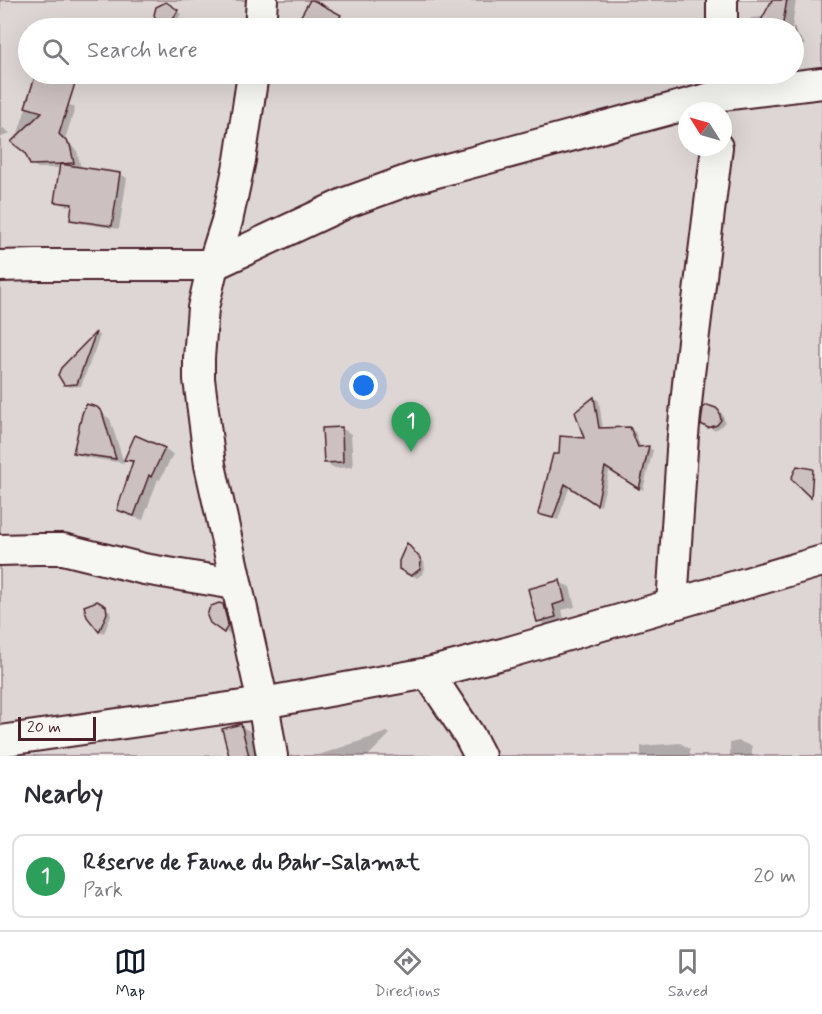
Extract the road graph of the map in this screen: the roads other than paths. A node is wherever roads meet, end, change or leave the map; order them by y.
1 (262, 0) edge
2 (722, 0) edge
3 (261, 18) edge
4 (722, 18) edge
5 (822, 83) edge
6 (251, 84) edge
7 (722, 93) edge
8 (716, 156) edge
9 (213, 265) junction
10 (0, 266) edge
11 (0, 550) edge
12 (822, 561) edge
13 (235, 584) junction
14 (672, 604) junction
15 (428, 673) junction
16 (263, 704) junction
17 (0, 741) edge
18 (272, 756) edge
19 (480, 756) edge

1 - 3 street
2 - 4 street
5 - 7 street
6 - 9 street
7 - 9 street
8 - 14 street
9 - 10 street
9 - 13 street
11 - 13 street
12 - 14 street
13 - 16 street
14 - 15 street
15 - 16 street
15 - 19 street
16 - 17 street
16 - 18 street

